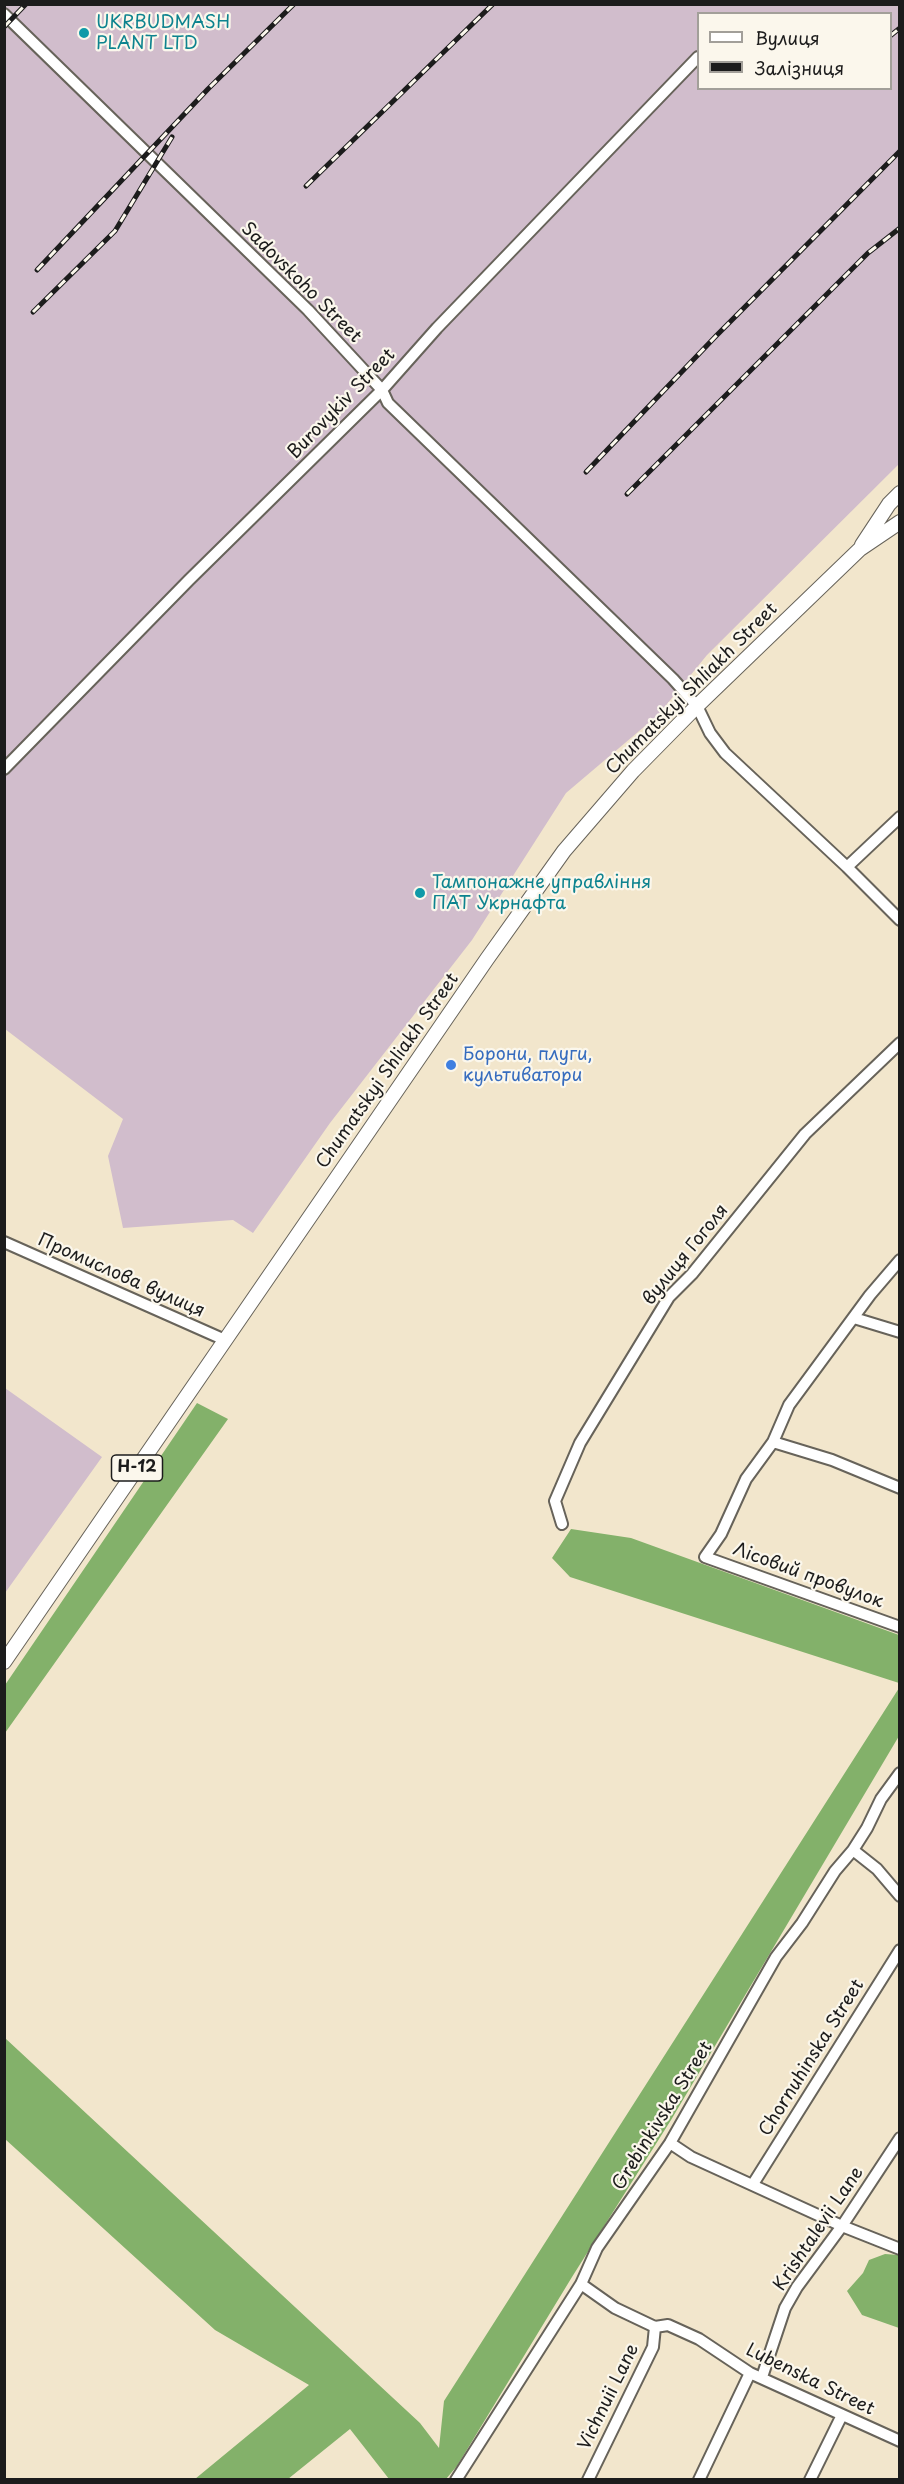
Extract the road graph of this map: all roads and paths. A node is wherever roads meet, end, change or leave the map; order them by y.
1 (4, 14) edge
2 (697, 59) edge
3 (382, 390) junction
4 (900, 493) edge
5 (900, 522) edge
6 (860, 549) junction
7 (697, 706) junction
8 (4, 769) edge
9 (900, 817) edge
10 (847, 867) junction
11 (900, 920) edge
12 (900, 1043) edge
13 (4, 1242) edge
14 (900, 1260) edge
15 (854, 1318) junction
16 (900, 1332) edge
17 (225, 1340) junction
18 (773, 1442) junction
19 (900, 1488) edge
20 (562, 1524) dead end
21 (900, 1627) edge
22 (4, 1662) edge
23 (900, 1773) edge
24 (854, 1850) junction
25 (900, 1896) edge
26 (900, 1950) edge
27 (900, 2138) edge
28 (670, 2143) junction
29 (753, 2184) junction
30 (842, 2226) junction
31 (900, 2248) edge
32 (581, 2284) junction
33 (655, 2327) junction
34 (750, 2373) junction
35 (762, 2377) junction
36 (842, 2415) junction
37 (900, 2441) edge
38 (456, 2480) edge
39 (588, 2480) edge
40 (699, 2480) edge
41 (810, 2480) edge

1 - 3 street, Sadovskoho Street
2 - 3 street, Burovykiv Street
3 - 7 street, Sadovskoho Street
3 - 8 street, Burovykiv Street
4 - 6 main road, Chumatskyi Shliakh Street / Н-12
5 - 6 main road, Chumatskyi Shliakh Street / Н-12
6 - 7 main road, Chumatskyi Shliakh Street / Н-12
7 - 10 street, Sadovskoho Street
7 - 17 main road, Chumatskyi Shliakh Street / Н-12
9 - 10 street
10 - 11 street, Sadovskoho Street
12 - 20 street, вулиця Гоголя
13 - 17 street, Промислова вулиця
14 - 15 street
15 - 16 street
15 - 18 street
17 - 22 main road, Chumatskyi Shliakh Street / Н-12
18 - 19 street
18 - 21 street, Лісовий провулок
23 - 24 street, Grebinkivska Street
24 - 25 street
24 - 28 street, Grebinkivska Street
26 - 29 street, Chornuhinska Street
27 - 30 street, Krishtalevii Lane
28 - 29 street
28 - 32 street, Grebinkivska Street
29 - 30 street
30 - 31 street
30 - 35 street, Krishtalevii Lane
32 - 33 street, Lubenska Street
32 - 38 street, Grebinkivska Street
33 - 34 street, Lubenska Street
33 - 39 street, Vichnuii Lane
34 - 35 street, Lubenska Street
34 - 40 street
35 - 36 street, Lubenska Street
36 - 37 street, Lubenska Street
36 - 41 street

